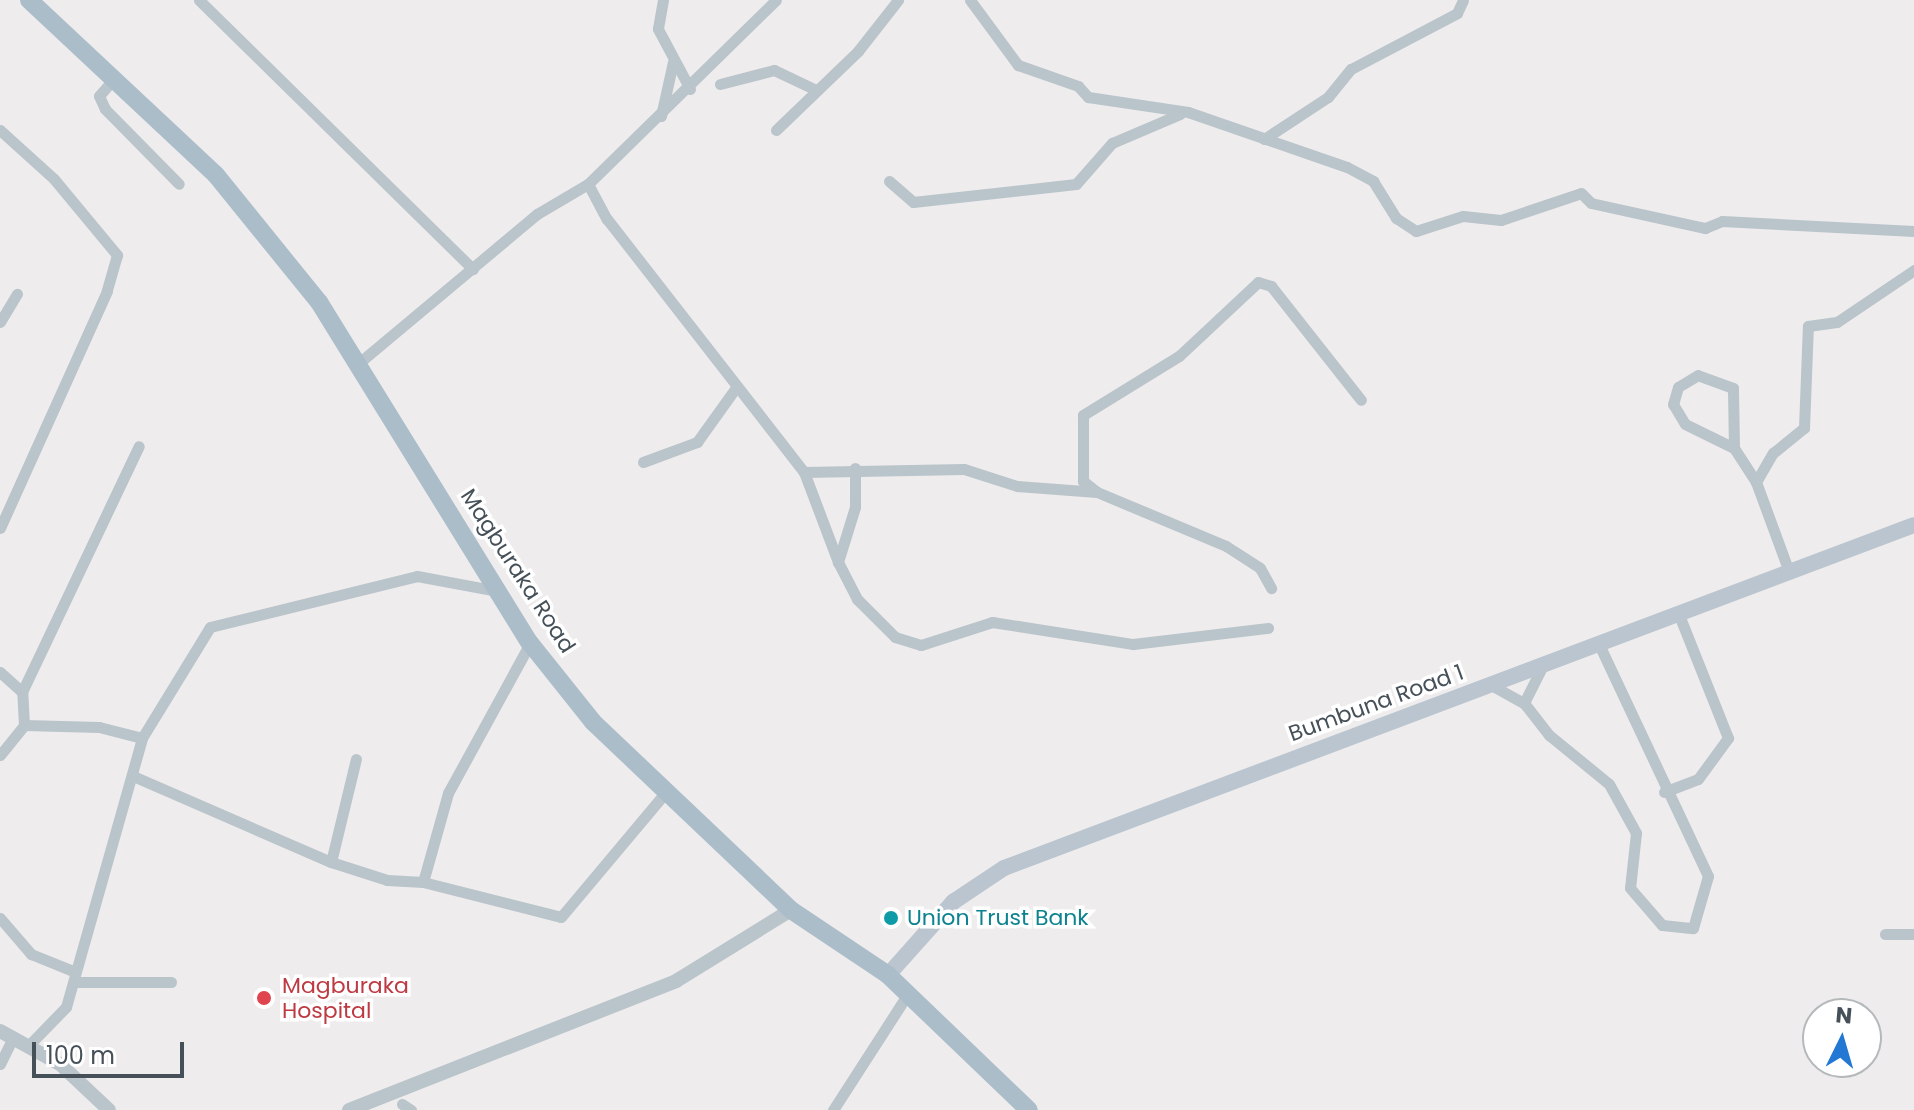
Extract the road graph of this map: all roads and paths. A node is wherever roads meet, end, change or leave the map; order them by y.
1 (29, 0) edge
2 (199, 0) edge
3 (663, 0) edge
4 (776, 0) edge
5 (898, 0) edge
6 (970, 0) edge
7 (1463, 0) edge
8 (673, 62) junction
9 (111, 82) junction
10 (720, 84) dead end
11 (690, 89) junction
12 (814, 89) junction
13 (1188, 112) junction
14 (661, 116) junction
15 (0, 130) edge
16 (776, 130) dead end
17 (1264, 139) junction
18 (889, 181) dead end
19 (179, 184) dead end
20 (588, 184) junction
21 (1914, 231) edge
22 (473, 269) junction
23 (1914, 270) edge
24 (17, 294) dead end
25 (0, 322) edge
26 (360, 362) junction
27 (735, 389) junction
28 (1361, 400) dead end
29 (139, 446) dead end
30 (1734, 448) junction
31 (643, 462) dead end
32 (855, 468) junction
33 (804, 472) junction
34 (1083, 481) junction
35 (1756, 482) junction
36 (1064, 490) junction
37 (1097, 492) junction
38 (1914, 525) edge
39 (0, 528) edge
40 (838, 562) junction
41 (1781, 575) junction
42 (1271, 588) dead end
43 (497, 591) junction
44 (1679, 615) junction
45 (1268, 628) dead end
46 (530, 643) junction
47 (1599, 644) junction
48 (1543, 665) junction
49 (0, 672) edge
50 (1491, 685) junction
51 (22, 692) junction
52 (1524, 703) junction
53 (24, 725) junction
54 (142, 738) junction
55 (0, 755) edge
56 (356, 759) dead end
57 (133, 776) junction
58 (1664, 792) junction
59 (665, 793) junction
60 (331, 862) junction
61 (423, 882) junction
62 (791, 910) junction
63 (0, 918) edge
64 (1885, 934) dead end
65 (1914, 934) edge
66 (888, 975) junction
67 (74, 976) junction
68 (171, 982) dead end
69 (907, 995) junction
70 (6, 1034) edge
71 (29, 1045) junction
72 (0, 1064) edge
73 (109, 1110) edge
74 (349, 1110) edge
75 (833, 1110) edge
76 (1029, 1110) edge

1 - 9 main road, Magburaka Road
2 - 22 street
3 - 8 street
4 - 11 street
5 - 12 street
6 - 13 street
7 - 17 street
8 - 11 street
8 - 14 street
9 - 19 street
9 - 26 main road, Magburaka Road
10 - 12 street
11 - 14 street
12 - 16 street
13 - 17 street
13 - 18 street
14 - 20 street
15 - 39 street
17 - 21 street
20 - 22 street
20 - 27 street
22 - 26 street
23 - 35 street
24 - 25 street
26 - 43 main road, Magburaka Road
27 - 31 street
27 - 33 street
28 - 34 street
29 - 51 street
30 - 30 street
30 - 35 street
32 - 33 street
32 - 36 street
32 - 40 street
33 - 40 street
34 - 36 street
34 - 37 street
35 - 41 street
36 - 37 street
37 - 42 street
38 - 41 main road, Bumbuna Road 1
40 - 45 street
41 - 44 main road, Bumbuna Road 1
43 - 46 main road, Magburaka Road
43 - 54 street
44 - 47 main road, Bumbuna Road 1
44 - 58 street
46 - 59 main road, Magburaka Road
46 - 61 street
47 - 48 main road, Bumbuna Road 1
47 - 58 street
48 - 50 main road, Bumbuna Road 1
48 - 52 street
49 - 51 street
50 - 52 street
50 - 66 main road, Bumbuna Road 1
51 - 53 street
52 - 58 street
53 - 54 street
53 - 55 street
54 - 57 street
56 - 60 street
57 - 60 street
57 - 67 street
59 - 61 street
59 - 62 main road, Magburaka Road
60 - 61 street
62 - 66 main road, Magburaka Road
62 - 74 street
63 - 67 street
64 - 65 street
66 - 69 main road, Magburaka Road
67 - 68 street
67 - 71 street
69 - 75 street
69 - 76 main road, Magburaka Road
70 - 71 street
70 - 72 street
71 - 73 street

